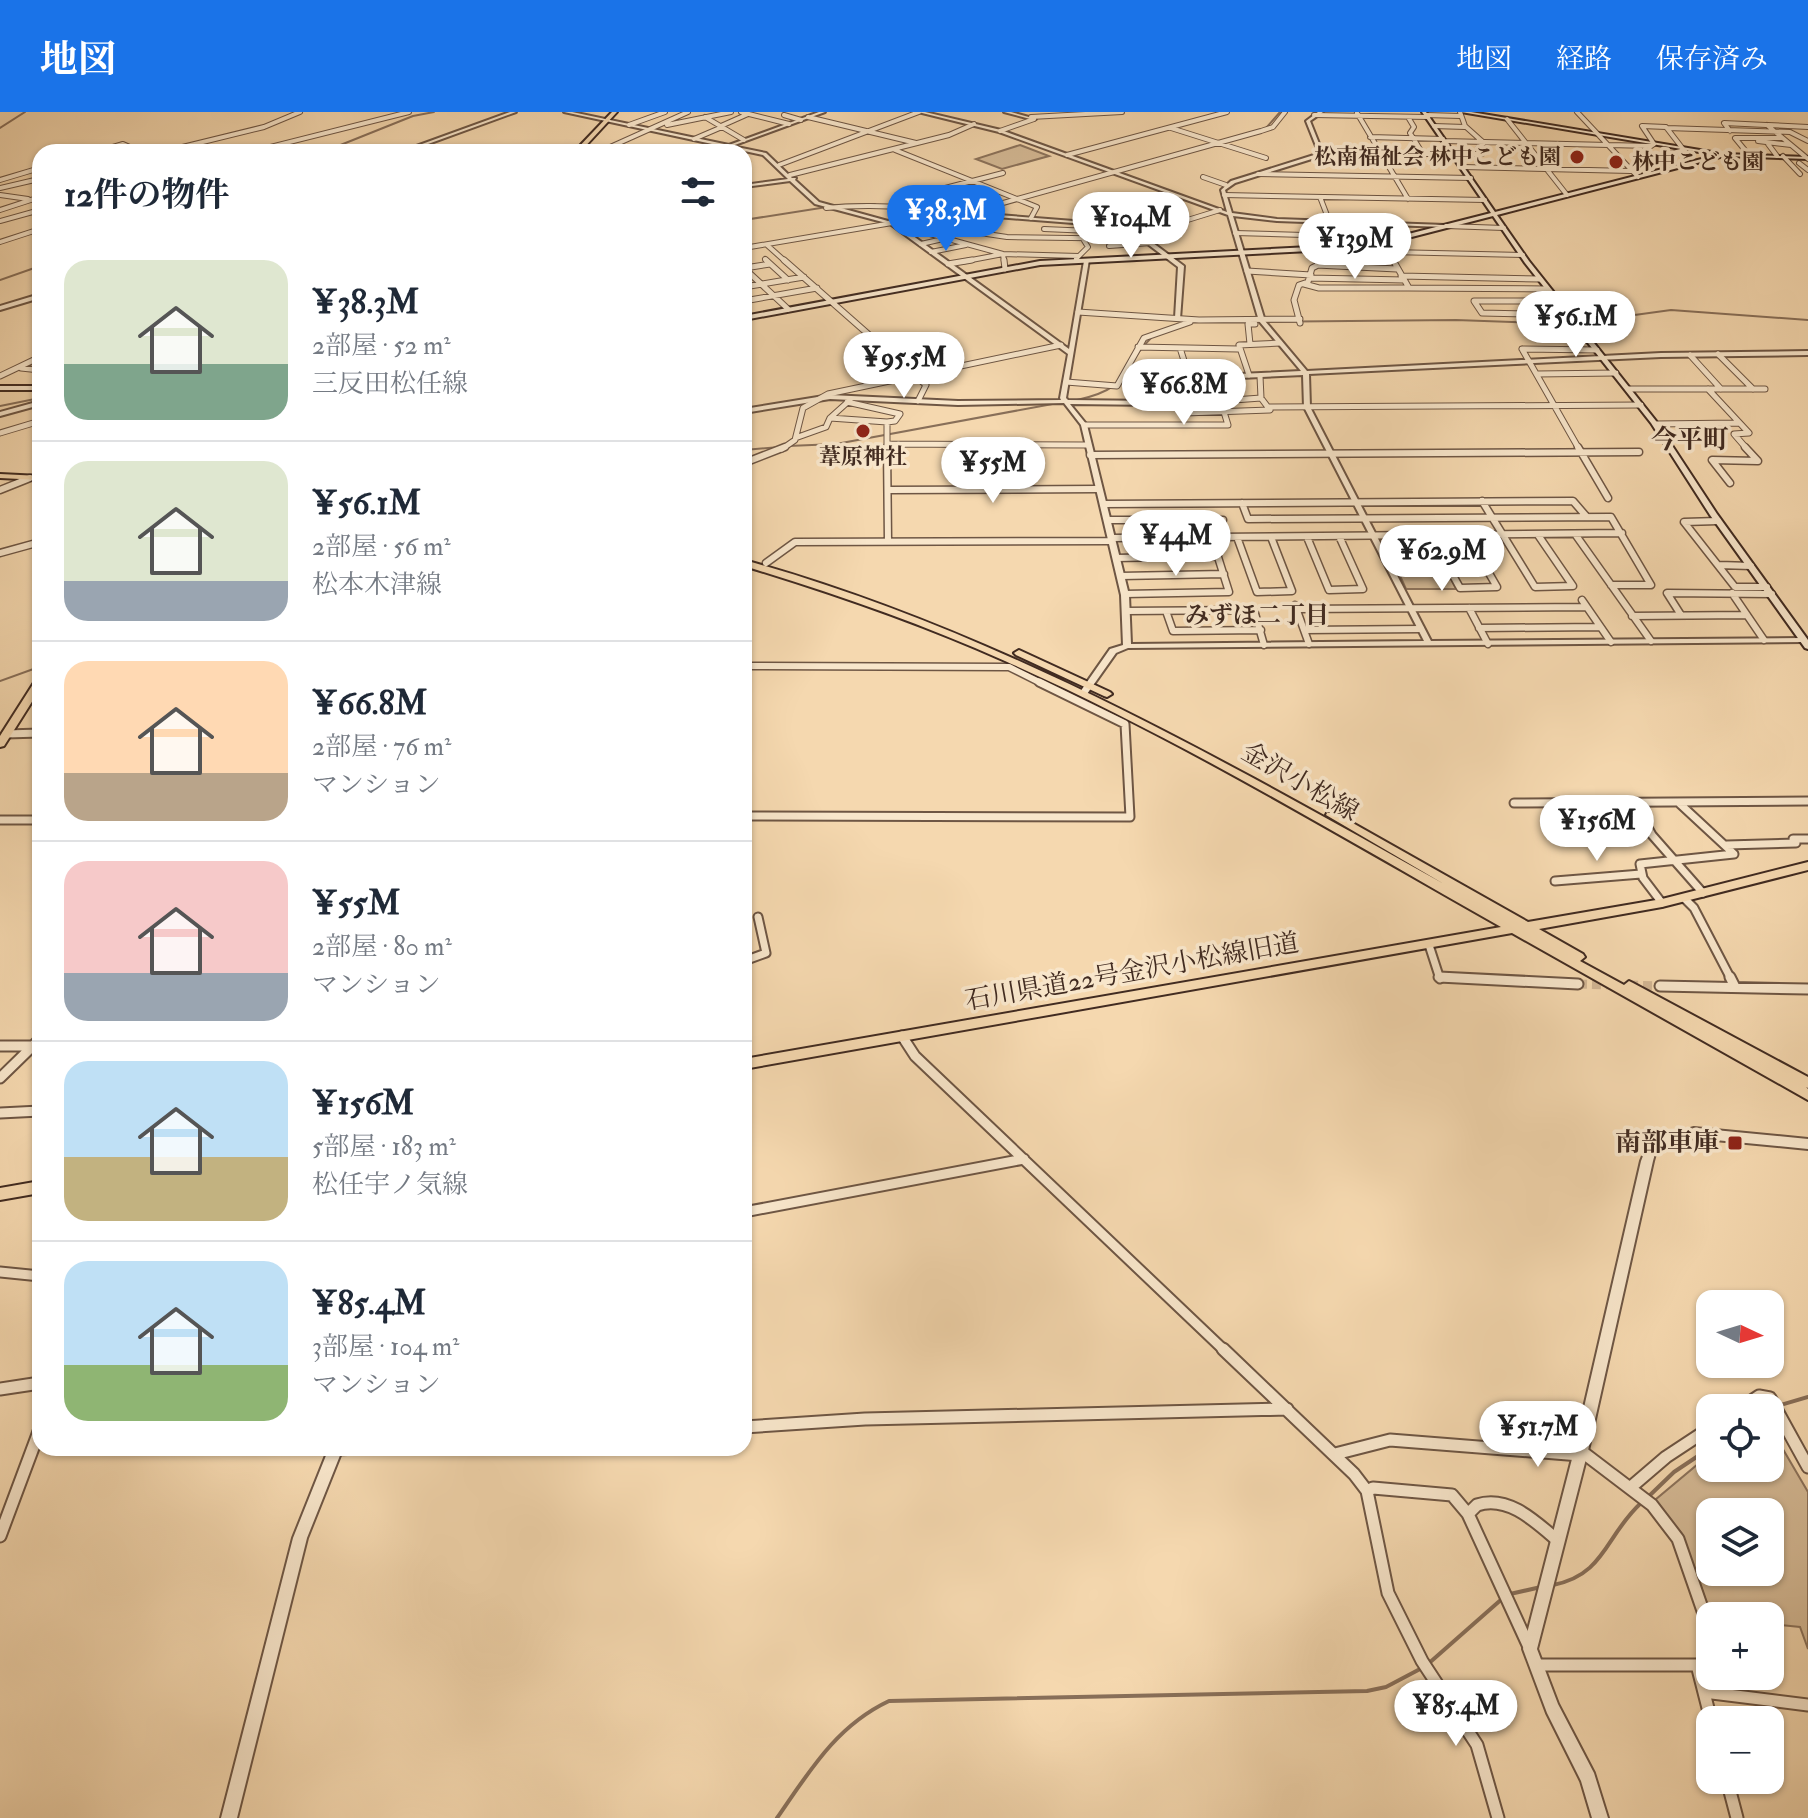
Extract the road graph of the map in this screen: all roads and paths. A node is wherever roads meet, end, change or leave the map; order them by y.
1 (300, 112) edge
2 (409, 112) edge
3 (514, 112) edge
4 (566, 112) edge
5 (615, 112) edge
6 (687, 112) edge
7 (731, 112) edge
8 (741, 112) edge
9 (753, 112) edge
10 (765, 112) edge
11 (819, 112) edge
12 (920, 112) edge
13 (1006, 112) edge
14 (1112, 112) edge
15 (1122, 112) edge
16 (1227, 112) edge
17 (1285, 112) edge
18 (1321, 112) edge
19 (1577, 112) edge
20 (662, 113) edge
21 (721, 113) edge
22 (747, 114) junction
23 (786, 114) edge
24 (1358, 114) edge
25 (1382, 114) edge
26 (1394, 114) edge
27 (1485, 114) edge
28 (1311, 115) junction
29 (1426, 115) edge
30 (1461, 115) edge
31 (677, 116) junction
32 (705, 117) junction
33 (758, 117) junction
34 (1408, 117) junction
35 (804, 118) junction
36 (1032, 118) junction
37 (737, 119) junction
38 (1507, 119) junction
39 (778, 120) junction
40 (1442, 120) dead end
41 (607, 121) junction
42 (688, 121) junction
43 (789, 124) junction
44 (974, 124) junction
45 (629, 125) junction
46 (1766, 125) dead end
47 (662, 126) junction
48 (722, 126) junction
49 (1434, 126) junction
50 (1465, 127) junction
51 (1808, 127) edge
52 (1171, 128) junction
53 (1667, 128) junction
54 (651, 130) junction
55 (868, 131) junction
56 (1000, 131) junction
57 (1730, 131) junction
58 (1773, 131) junction
59 (1598, 135) junction
60 (1370, 137) junction
61 (1412, 137) junction
62 (1754, 138) junction
63 (1782, 138) junction
64 (694, 139) junction
65 (744, 140) junction
66 (1444, 140) junction
67 (1216, 143) junction
68 (1484, 143) junction
69 (195, 144) edge
70 (282, 144) edge
71 (424, 144) edge
72 (585, 144) edge
73 (618, 144) edge
74 (719, 144) edge
75 (734, 144) edge
76 (917, 144) junction
77 (1524, 144) junction
78 (1654, 144) junction
79 (1768, 144) junction
80 (1808, 144) edge
81 (1607, 146) junction
82 (1792, 146) junction
83 (894, 149) junction
84 (1684, 149) junction
85 (752, 151) edge
86 (1454, 153) junction
87 (1319, 154) junction
88 (1423, 154) junction
89 (1067, 155) junction
90 (1379, 155) junction
91 (1724, 155) junction
92 (1749, 155) junction
93 (1266, 158) dead end
94 (1782, 158) junction
95 (1808, 159) edge
96 (1799, 163) junction
97 (779, 165) junction
98 (1463, 167) junction
99 (1545, 169) junction
100 (32, 170) edge
101 (1667, 170) junction
102 (1808, 170) edge
103 (1631, 171) junction
104 (1114, 172) junction
105 (23, 173) junction
106 (1003, 173) dead end
107 (1258, 174) junction
108 (32, 176) edge
109 (792, 177) junction
110 (1203, 177) dead end
111 (1392, 177) junction
112 (1638, 177) junction
113 (1471, 178) junction
114 (0, 180) edge
115 (32, 180) edge
116 (973, 181) junction
117 (752, 184) edge
118 (1226, 185) junction
119 (0, 188) edge
120 (1224, 195) junction
121 (1567, 195) junction
122 (1, 196) edge
123 (1320, 197) junction
124 (1018, 199) junction
125 (1408, 199) junction
126 (30, 200) joint
127 (883, 206) junction
128 (825, 207) junction
129 (916, 207) junction
130 (1490, 207) junction
131 (0, 210) edge
132 (1220, 210) junction
133 (1509, 210) junction
134 (944, 211) junction
135 (32, 212) edge
136 (926, 212) junction
137 (988, 214) junction
138 (1229, 214) junction
139 (867, 216) junction
140 (1479, 217) junction
141 (937, 218) junction
142 (1031, 218) junction
143 (1046, 219) junction
144 (0, 221) edge
145 (891, 221) junction
146 (1331, 221) junction
147 (1092, 222) junction
148 (978, 224) junction
149 (1501, 224) junction
150 (927, 226) junction
151 (1445, 226) junction
152 (1044, 229) junction
153 (1067, 230) junction
154 (919, 231) junction
155 (1091, 231) junction
156 (32, 232) edge
157 (961, 232) junction
158 (972, 232) junction
159 (906, 233) junction
160 (986, 233) junction
161 (1235, 233) junction
162 (1286, 234) junction
163 (1001, 236) junction
164 (1338, 236) junction
165 (1037, 237) junction
166 (1141, 237) junction
167 (948, 238) junction
168 (1050, 238) junction
169 (1067, 238) junction
170 (1091, 238) junction
171 (1083, 239) junction
172 (0, 242) edge
173 (1151, 243) junction
174 (1383, 243) junction
175 (921, 244) junction
176 (1110, 244) junction
177 (767, 245) junction
178 (973, 245) junction
179 (963, 246) junction
180 (752, 247) edge
181 (1088, 247) junction
182 (1341, 249) junction
183 (1320, 250) junction
184 (1291, 251) junction
185 (931, 252) junction
186 (1390, 252) junction
187 (1003, 254) junction
188 (1241, 254) junction
189 (1035, 255) junction
190 (1523, 255) junction
191 (1079, 256) junction
192 (1173, 257) junction
193 (1050, 258) junction
194 (978, 259) junction
195 (1116, 260) junction
196 (1072, 261) junction
197 (1087, 261) junction
198 (948, 264) junction
199 (1032, 264) junction
200 (1316, 265) junction
201 (752, 266) edge
202 (1347, 266) junction
203 (1336, 267) junction
204 (1005, 269) junction
205 (1397, 269) junction
206 (1247, 271) junction
207 (752, 275) edge
208 (965, 276) junction
209 (1311, 276) junction
210 (804, 277) junction
211 (1337, 278) junction
212 (1402, 278) junction
213 (1540, 279) junction
214 (788, 280) junction
215 (762, 284) junction
216 (1304, 284) junction
217 (752, 286) edge
218 (817, 288) junction
219 (1409, 288) junction
220 (1547, 289) junction
221 (774, 296) junction
222 (32, 298) edge
223 (752, 300) edge
224 (831, 301) junction
225 (1557, 301) junction
226 (0, 308) edge
227 (788, 309) junction
228 (1078, 312) junction
229 (1569, 315) junction
230 (752, 316) edge
231 (1178, 318) junction
232 (1199, 320) junction
233 (1263, 322) junction
234 (1280, 343) junction
235 (1250, 344) junction
236 (1061, 345) junction
237 (1141, 347) junction
238 (1180, 348) junction
239 (1238, 349) junction
240 (1597, 350) junction
241 (1070, 353) junction
242 (1808, 353) edge
243 (1718, 354) junction
244 (1690, 355) junction
245 (1604, 359) junction
246 (32, 361) edge
247 (1531, 363) junction
248 (18, 367) junction
249 (32, 369) edge
250 (1616, 373) junction
251 (1306, 374) junction
252 (1537, 374) junction
253 (916, 375) junction
254 (1249, 375) junction
255 (0, 376) edge
256 (1260, 376) junction
257 (1133, 380) dead end
258 (1066, 382) junction
259 (0, 388) edge
260 (32, 388) edge
261 (1628, 389) junction
262 (1708, 389) junction
263 (1721, 389) junction
264 (1753, 389) junction
265 (1765, 389) dead end
266 (820, 397) junction
267 (1261, 398) junction
268 (851, 400) junction
269 (918, 401) junction
270 (1063, 401) junction
271 (32, 405) edge
272 (1641, 405) junction
273 (1556, 406) junction
274 (1268, 407) junction
275 (1307, 407) junction
276 (752, 410) edge
277 (1224, 412) junction
278 (0, 414) edge
279 (830, 418) junction
280 (887, 422) junction
281 (32, 423) edge
282 (1739, 423) junction
283 (1655, 424) junction
284 (1084, 425) junction
285 (0, 433) edge
286 (798, 437) junction
287 (889, 444) junction
288 (1088, 445) junction
289 (1582, 451) junction
290 (1639, 452) dead end
291 (1330, 454) junction
292 (1090, 455) junction
293 (752, 460) edge
294 (0, 474) edge
295 (32, 476) edge
296 (30, 478) joint
297 (1730, 483) dead end
298 (1098, 489) junction
299 (0, 490) edge
300 (888, 490) junction
301 (1608, 498) dead end
302 (1482, 501) junction
303 (1200, 503) junction
304 (1242, 503) junction
305 (1357, 503) junction
306 (1103, 504) junction
307 (1586, 516) junction
308 (1491, 517) junction
309 (1364, 518) junction
310 (1239, 519) dead end
311 (1248, 519) junction
312 (1108, 520) junction
313 (1206, 520) junction
314 (1223, 520) dead end
315 (1718, 521) junction
316 (1622, 533) junction
317 (1575, 534) junction
318 (1467, 535) junction
319 (1503, 535) junction
320 (1538, 535) junction
321 (1339, 536) junction
322 (1431, 536) junction
323 (1237, 537) junction
324 (1271, 537) junction
325 (1307, 537) junction
326 (1374, 537) junction
327 (1212, 538) junction
328 (1112, 540) junction
329 (888, 541) junction
330 (32, 544) edge
331 (0, 553) edge
332 (1440, 555) junction
333 (1218, 556) junction
334 (1384, 556) junction
335 (1116, 558) junction
336 (752, 559) edge
337 (766, 563) junction
338 (752, 565) edge
339 (1719, 565) junction
340 (1751, 566) junction
341 (1224, 574) junction
342 (1121, 576) junction
343 (1611, 585) junction
344 (1769, 591) junction
345 (1732, 593) junction
346 (1125, 594) junction
347 (1410, 608) junction
348 (1469, 608) junction
349 (1126, 611) junction
350 (1166, 611) junction
351 (1681, 615) junction
352 (1747, 615) junction
353 (1632, 616) junction
354 (1600, 627) junction
355 (1479, 628) junction
356 (1421, 629) junction
357 (1261, 630) junction
358 (1305, 630) junction
359 (1764, 640) junction
360 (1651, 641) junction
361 (1611, 642) junction
362 (1806, 643) edge
363 (1309, 644) junction
364 (1429, 644) junction
365 (1488, 644) junction
366 (1264, 645) junction
367 (1127, 646) junction
368 (752, 666) edge
369 (1078, 689) junction
370 (32, 694) edge
371 (32, 734) edge
372 (3, 739) edge
373 (1808, 801) edge
374 (1679, 802) junction
375 (1514, 803) dead end
376 (1634, 803) junction
377 (752, 816) edge
378 (0, 820) edge
379 (32, 820) edge
380 (1808, 839) edge
381 (1727, 845) junction
382 (1678, 861) junction
383 (1808, 866) edge
384 (1641, 874) junction
385 (1555, 881) dead end
386 (1703, 893) junction
387 (1684, 898) junction
388 (1662, 903) junction
389 (758, 917) dead end
390 (1528, 926) junction
391 (1514, 929) junction
392 (1429, 945) junction
393 (752, 958) edge
394 (1578, 984) tunnel mouth
395 (1660, 986) tunnel mouth
396 (1735, 987) junction
397 (1808, 989) edge
398 (902, 1036) junction
399 (32, 1045) edge
400 (0, 1046) edge
401 (32, 1050) edge
402 (752, 1063) edge
403 (0, 1078) edge
404 (1808, 1083) edge
405 (1808, 1095) edge
406 (32, 1111) edge
407 (0, 1113) edge
408 (1808, 1144) edge
409 (1024, 1159) junction
410 (32, 1188) edge
411 (0, 1194) edge
412 (752, 1210) edge
413 (0, 1272) edge
414 (32, 1275) edge
415 (32, 1384) edge
416 (0, 1389) edge
417 (1287, 1409) junction
418 (1784, 1423) edge
419 (752, 1426) edge
420 (1696, 1437) edge
421 (32, 1450) edge
422 (1581, 1453) junction
423 (1335, 1454) junction
424 (333, 1456) edge
425 (1808, 1467) edge
426 (1367, 1491) junction
427 (1635, 1491) junction
428 (1468, 1514) junction
429 (0, 1536) edge
430 (1557, 1540) junction
431 (1700, 1602) edge
432 (1530, 1649) junction
433 (1696, 1663) edge
434 (1536, 1665) junction
435 (1704, 1692) joint
436 (1808, 1705) edge
437 (1708, 1706) edge
438 (1731, 1794) edge
439 (229, 1818) edge
440 (1498, 1818) edge
441 (1600, 1818) edge
442 (1737, 1818) edge

1 - 69 street
2 - 70 street
3 - 71 street
4 - 41 street
5 - 41 main road
6 - 31 street
6 - 32 street
7 - 21 street
8 - 22 street
9 - 22 street
10 - 33 street
11 - 35 street
12 - 44 street
12 - 55 street
13 - 36 street
14 - 15 street
14 - 36 street
16 - 52 street
17 - 67 street
18 - 28 street
19 - 59 street
20 - 31 street
20 - 45 street
21 - 32 street
21 - 37 street
22 - 33 street
22 - 37 street
23 - 35 street
23 - 39 street
24 - 25 street
24 - 28 street
24 - 60 street
25 - 26 street
26 - 34 street
27 - 30 main road
27 - 38 main road
28 - 87 street
29 - 30 street
29 - 34 street
29 - 49 main road
30 - 40 street
30 - 50 street
31 - 42 street
31 - 47 street
32 - 42 street
32 - 48 street
33 - 39 street
34 - 61 street
35 - 43 street
35 - 55 street
36 - 56 street
37 - 48 street
38 - 59 main road
38 - 77 street
39 - 43 street
41 - 45 street
41 - 72 main road
42 - 47 street
43 - 65 street
44 - 56 street
44 - 76 street
45 - 54 street
46 - 57 street
47 - 54 street
48 - 64 street
48 - 65 street
49 - 50 street
49 - 66 main road
50 - 68 street
51 - 58 street
52 - 67 street
52 - 89 street
53 - 57 street
53 - 78 street
53 - 84 street
54 - 64 street
54 - 73 street
55 - 76 street
55 - 97 street
56 - 89 street
57 - 58 street
58 - 63 street
58 - 80 street
59 - 78 main road
59 - 81 street
60 - 61 street
60 - 90 street
61 - 66 street
61 - 88 street
62 - 63 street
62 - 79 street
62 - 92 street
63 - 82 street
64 - 74 street
65 - 75 street
66 - 68 street
66 - 86 main road
67 - 93 street
67 - 104 street
68 - 77 street
68 - 86 street
76 - 83 street
77 - 81 street
77 - 99 street
78 - 81 street
78 - 84 main road
79 - 82 street
79 - 94 street
80 - 82 street
81 - 103 street
82 - 95 street
83 - 109 street
83 - 116 street
84 - 91 main road
84 - 101 street
85 - 97 street
86 - 88 street
86 - 98 main road
87 - 90 street
87 - 107 street
88 - 90 street
89 - 104 street
90 - 111 street
91 - 92 main road
91 - 101 main road
92 - 94 main road
94 - 95 main road
94 - 96 street
94 - 102 street
95 - 96 street
96 - 102 street
97 - 109 street
98 - 99 street
98 - 113 main road
99 - 103 street
99 - 121 street
100 - 105 street
101 - 112 main road
103 - 112 street
104 - 124 street
104 - 132 street
105 - 108 street
105 - 114 street
106 - 116 street
107 - 111 street
107 - 118 street
109 - 117 street
109 - 128 street
110 - 118 street
111 - 113 street
111 - 125 street
112 - 121 main road
113 - 130 main road
115 - 119 street
116 - 124 street
116 - 129 street
118 - 120 street
120 - 123 street
120 - 138 street
121 - 133 main road
122 - 126 street
123 - 125 street
123 - 146 street
124 - 129 street
124 - 142 street
125 - 130 street
126 - 131 street
127 - 128 street
127 - 129 street
127 - 139 street
128 - 139 street
129 - 136 street
130 - 133 main road
130 - 140 main road
130 - 149 main road
132 - 138 street
132 - 166 street
133 - 149 main road
134 - 136 street
134 - 137 street
134 - 141 street
135 - 144 street
136 - 145 street
137 - 142 street
137 - 148 street
138 - 146 street
138 - 161 street
139 - 145 street
140 - 149 main road
140 - 151 main road
141 - 148 street
141 - 150 street
142 - 143 street
143 - 147 street
143 - 152 street
145 - 150 street
145 - 159 street
145 - 177 street
146 - 151 street
146 - 164 street
147 - 155 street
147 - 166 street
148 - 158 street
148 - 160 street
149 - 151 street
149 - 190 main road
150 - 154 street
150 - 157 street
151 - 174 main road
152 - 153 street
152 - 165 street
153 - 155 street
153 - 169 street
154 - 159 street
154 - 167 street
155 - 170 street
156 - 172 street
157 - 158 street
157 - 167 street
158 - 160 street
159 - 175 street
160 - 163 street
161 - 162 street
161 - 188 street
162 - 164 street
162 - 184 street
163 - 165 street
163 - 178 street
164 - 182 street
165 - 168 street
165 - 189 street
166 - 173 street
166 - 176 street
167 - 175 street
167 - 179 street
168 - 169 street
168 - 193 street
169 - 171 street
170 - 171 street
170 - 176 street
171 - 181 street
173 - 176 street
173 - 192 street
174 - 182 main road
174 - 186 street
175 - 185 street
176 - 181 street
176 - 195 street
177 - 180 street
177 - 210 street
178 - 179 street
178 - 187 street
179 - 185 street
179 - 194 street
181 - 191 street
182 - 183 main road
182 - 202 street
183 - 184 main road
183 - 200 street
184 - 188 main road
185 - 198 street
186 - 190 street
186 - 205 street
187 - 189 street
187 - 194 street
187 - 204 street
188 - 192 main road
188 - 206 street
189 - 193 street
189 - 199 street
190 - 213 main road
191 - 193 street
191 - 196 street
192 - 195 main road
192 - 231 street
193 - 196 main road
193 - 199 main road
194 - 198 street
195 - 197 main road
196 - 197 main road
197 - 228 street
198 - 208 street
199 - 204 main road
200 - 203 street
200 - 209 street
201 - 214 street
202 - 203 street
202 - 205 street
203 - 211 street
204 - 208 main road
205 - 212 street
206 - 209 street
206 - 233 street
207 - 215 street
208 - 224 main road
208 - 236 street
209 - 211 street
209 - 216 street
210 - 214 street
210 - 218 street
211 - 212 street
212 - 213 street
212 - 219 street
213 - 220 main road
214 - 215 street
215 - 217 street
215 - 221 street
216 - 219 street
216 - 233 street
218 - 221 street
218 - 224 street
219 - 220 street
220 - 225 main road
221 - 223 street
221 - 227 street
222 - 226 street
224 - 227 main road
224 - 253 street
225 - 229 main road
225 - 229 street
227 - 230 main road
228 - 231 street
228 - 241 street
229 - 240 main road
231 - 232 street
232 - 233 street
232 - 237 street
233 - 234 street
233 - 235 street
234 - 235 street
234 - 251 street
235 - 239 street
236 - 241 street
236 - 253 street
237 - 238 street
237 - 258 street
238 - 239 street
238 - 257 street
239 - 254 street
240 - 245 main road
240 - 247 street
241 - 258 street
242 - 243 street
243 - 244 street
243 - 264 street
244 - 245 street
244 - 263 street
245 - 247 street
245 - 250 main road
246 - 248 street
247 - 251 street
247 - 252 street
248 - 249 street
248 - 255 street
250 - 252 street
250 - 261 main road
251 - 256 street
251 - 275 street
252 - 273 street
253 - 266 street
253 - 269 street
254 - 256 street
254 - 270 street
256 - 267 street
258 - 270 street
259 - 260 main road
261 - 262 street
261 - 272 main road
262 - 263 street
262 - 282 street
263 - 264 street
264 - 265 street
266 - 268 street
266 - 276 street
266 - 286 street
267 - 274 street
267 - 277 street
268 - 269 street
268 - 279 street
268 - 280 street
269 - 270 street
270 - 284 street
271 - 278 street
272 - 273 street
272 - 283 main road
273 - 275 street
273 - 289 street
274 - 275 street
274 - 277 street
275 - 291 street
277 - 284 street
279 - 280 street
279 - 286 street
280 - 287 street
281 - 285 street
282 - 283 street
282 - 297 street
283 - 315 main road
284 - 288 street
286 - 293 street
287 - 288 street
287 - 300 street
288 - 292 street
289 - 290 street
289 - 291 street
289 - 301 street
291 - 292 street
291 - 305 street
292 - 298 street
294 - 295 main road
294 - 296 main road
296 - 299 street
298 - 300 street
298 - 306 street
300 - 329 street
302 - 305 street
302 - 307 street
302 - 308 street
303 - 304 street
303 - 306 street
303 - 313 street
304 - 305 street
304 - 311 street
305 - 309 street
306 - 312 street
307 - 308 street
307 - 316 street
308 - 309 street
308 - 319 street
309 - 311 street
309 - 326 street
310 - 311 street
312 - 313 street
312 - 328 street
313 - 314 street
315 - 339 street
315 - 340 main road
316 - 317 street
316 - 343 street
317 - 320 street
317 - 343 street
318 - 319 street
318 - 322 street
318 - 332 street
319 - 320 street
319 - 320 street
321 - 325 street
321 - 325 street
321 - 326 street
322 - 326 street
322 - 332 street
323 - 324 street
323 - 324 street
323 - 327 street
324 - 325 street
326 - 334 street
327 - 328 street
327 - 333 street
328 - 329 street
328 - 335 street
329 - 337 street
330 - 331 street
332 - 334 street
333 - 335 street
333 - 341 street
334 - 347 street
335 - 342 street
336 - 337 main road, 金沢小松線
337 - 369 main road, 金沢小松線
338 - 369 main road, 金沢小松線
339 - 340 street
339 - 344 street
340 - 344 main road
341 - 342 street
341 - 346 street
342 - 346 street
343 - 353 street
344 - 345 street
344 - 362 main road
345 - 351 street
345 - 352 street
346 - 349 street
347 - 348 street
347 - 356 street
347 - 358 street
348 - 354 street
348 - 355 street
349 - 350 street
349 - 367 street
350 - 357 street
350 - 357 street
351 - 352 street
351 - 353 street
352 - 359 street
353 - 360 street
354 - 355 street
354 - 361 street
355 - 365 street
356 - 358 street
356 - 364 street
357 - 366 street
358 - 363 street
359 - 360 street
359 - 362 street
360 - 361 street
361 - 365 street
363 - 364 street
363 - 366 street
364 - 365 street
366 - 367 street
367 - 369 street
368 - 369 street
369 - 377 street
369 - 390 main road, 金沢小松線
369 - 391 main road, 金沢小松線
370 - 372 main road
371 - 372 street
373 - 374 street
374 - 376 street
374 - 381 street
375 - 376 street
376 - 382 street
378 - 379 street
380 - 381 street
381 - 382 street
382 - 384 street
382 - 386 street
383 - 386 main road, 石川県道22号金沢小松線旧道
384 - 385 street
384 - 388 street
386 - 387 main road, 石川県道22号金沢小松線旧道
387 - 388 main road, 石川県道22号金沢小松線旧道
387 - 396 street
388 - 390 main road, 石川県道22号金沢小松線旧道
389 - 393 street
390 - 391 main road, 石川県道22号金沢小松線旧道
390 - 404 main road, 金沢小松線
391 - 392 main road, 石川県道22号金沢小松線旧道
391 - 405 main road, 金沢小松線
392 - 394 street
392 - 398 main road, 石川県道22号金沢小松線旧道
395 - 396 street
396 - 397 street
398 - 402 main road, 石川県道22号金沢小松線旧道
398 - 409 street
399 - 400 street
401 - 403 street
406 - 407 street
408 - 422 street
409 - 412 street
409 - 417 street
410 - 411 main road
413 - 414 street
415 - 416 street
417 - 419 street
417 - 423 street
418 - 425 street
420 - 427 street
421 - 429 street
422 - 423 street
422 - 427 street
422 - 430 street
423 - 426 street
424 - 439 street
426 - 428 street
426 - 440 street
427 - 431 street
428 - 430 street
428 - 432 street
430 - 432 street
432 - 434 street
433 - 434 street
434 - 441 street
435 - 436 street
435 - 437 street
438 - 442 street

